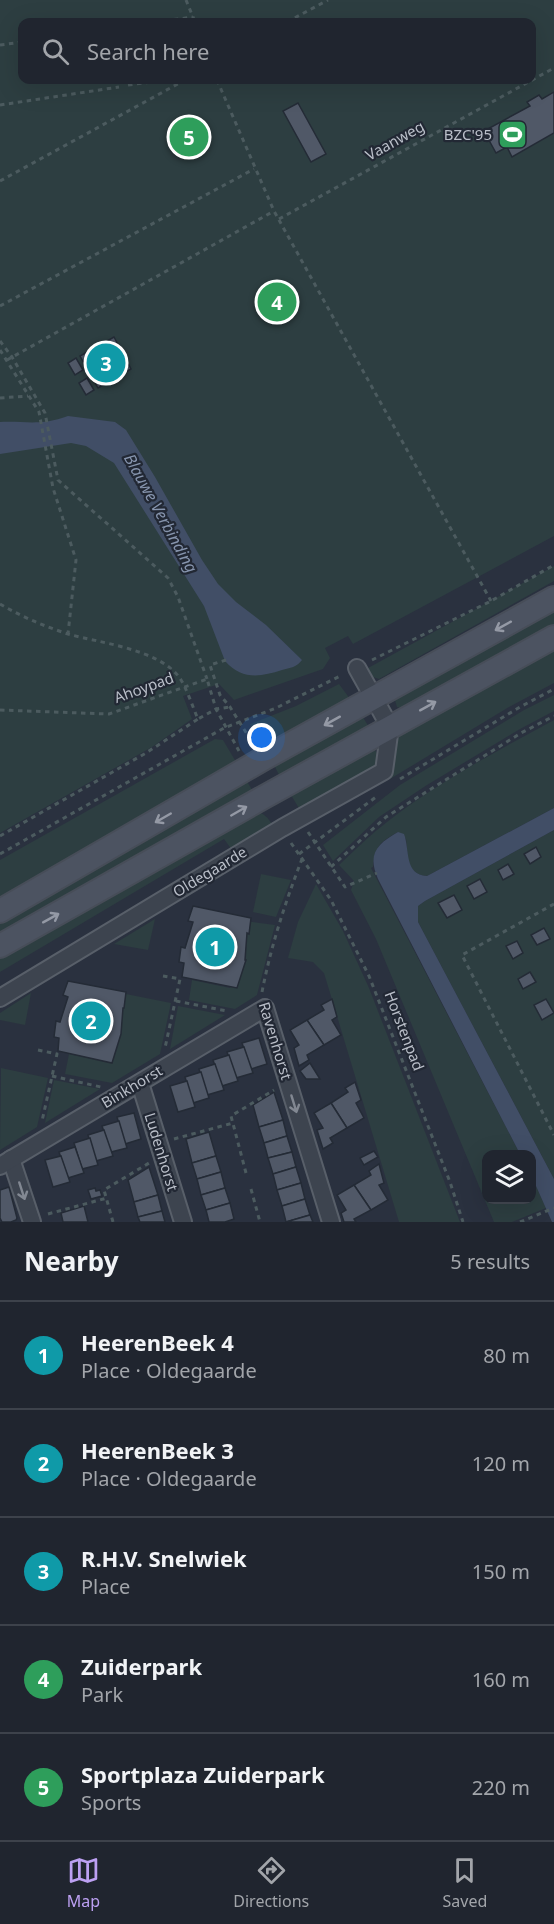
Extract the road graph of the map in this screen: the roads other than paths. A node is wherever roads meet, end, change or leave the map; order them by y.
1 (554, 598) edge
2 (554, 637) edge
3 (357, 668) road end
4 (373, 698) junction
5 (390, 727) junction
6 (0, 911) edge
7 (0, 946) edge
8 (0, 998) edge
9 (258, 1012) joint
10 (140, 1083) junction
11 (6, 1162) edge
12 (31, 1221) edge
13 (183, 1222) edge
14 (331, 1222) edge

1 -> 4 main road
5 -> 2 main road
3 - 4 street
4 - 5 street
4 -> 6 main road
7 -> 5 main road
5 - 8 street, Oldegaarde
9 - 10 street, Binkhorst
9 -> 14 street, Ravenhorst
10 - 11 street, Binkhorst
10 - 13 street, Ludenhorst
11 -> 12 street

